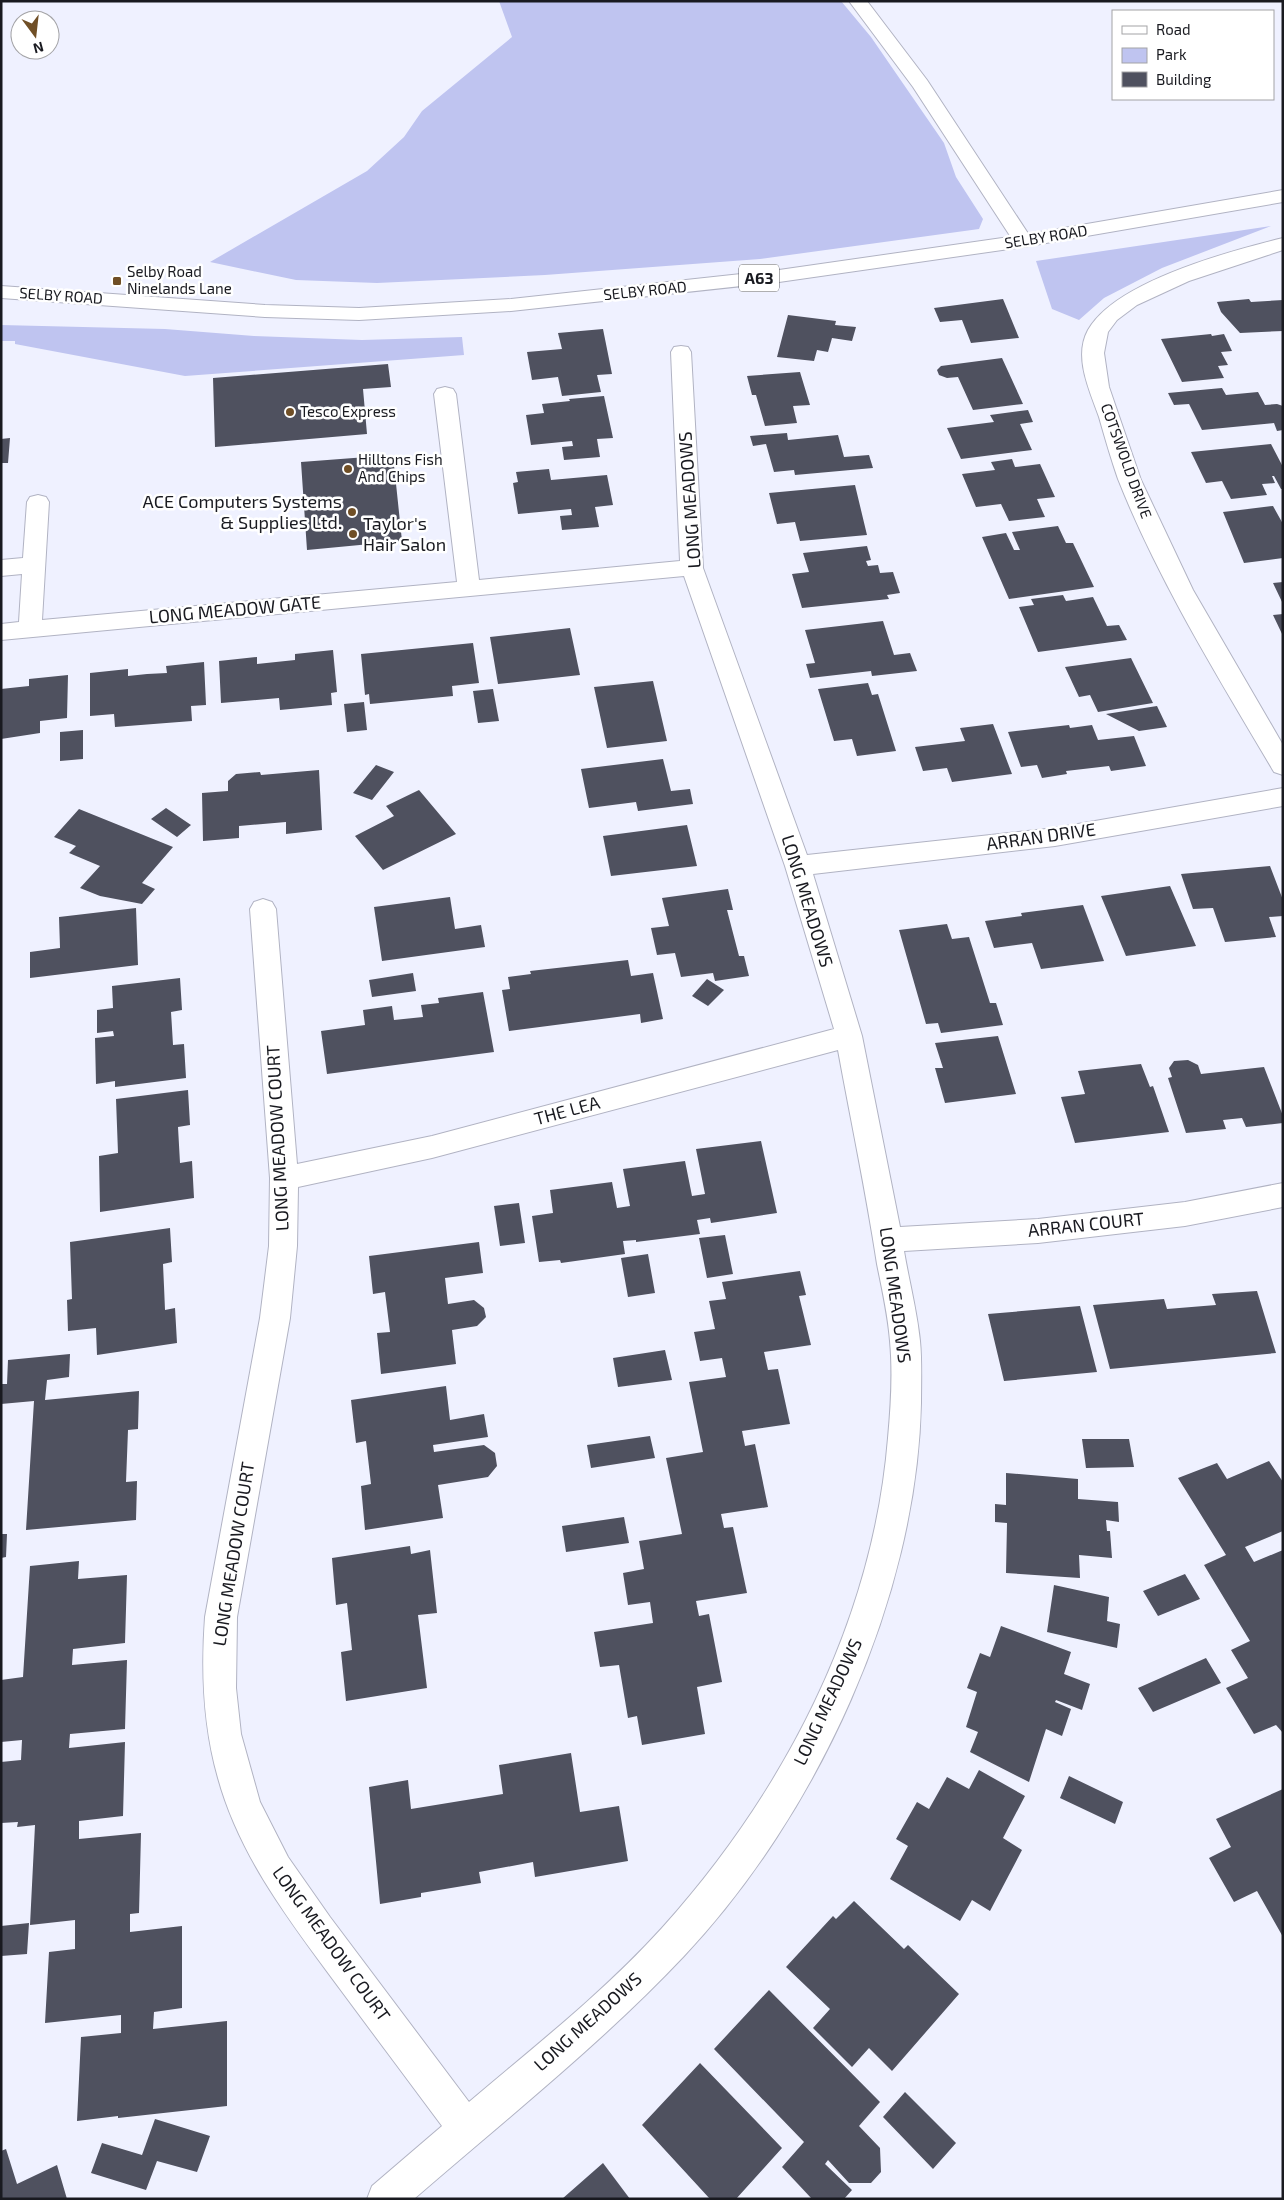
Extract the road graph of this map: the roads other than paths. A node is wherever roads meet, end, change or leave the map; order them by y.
1 (858, 1) edge
2 (1283, 196) edge
3 (1023, 241) junction
4 (1283, 244) edge
5 (1, 292) edge
6 (681, 352) dead end
7 (445, 394) dead end
8 (38, 502) dead end
9 (34, 565) junction
10 (1, 568) edge
11 (692, 568) junction
12 (469, 588) junction
13 (30, 629) junction
14 (1, 632) edge
15 (1283, 766) edge
16 (1283, 797) edge
17 (798, 866) junction
18 (263, 909) dead end
19 (849, 1036) junction
20 (284, 1178) junction
21 (1283, 1196) edge
22 (888, 1240) junction
23 (467, 2129) junction
24 (385, 2199) edge

1 - 3 main road
2 - 3 main road, SELBY ROAD / A63
3 - 5 main road, SELBY ROAD / A63
4 - 15 main road, COTSWOLD DRIVE
6 - 11 main road, LONG MEADOWS
7 - 12 main road
8 - 9 main road
9 - 10 main road
9 - 13 main road
11 - 12 main road, LONG MEADOW GATE
11 - 17 main road, LONG MEADOWS
12 - 13 main road, LONG MEADOW GATE
13 - 14 main road, LONG MEADOW GATE
16 - 17 main road, ARRAN DRIVE
17 - 19 main road, LONG MEADOWS
18 - 20 main road, LONG MEADOW COURT
19 - 20 main road, THE LEA
19 - 22 main road, LONG MEADOWS
20 - 23 main road, LONG MEADOW COURT
21 - 22 main road, ARRAN COURT
22 - 23 main road, LONG MEADOWS
23 - 24 main road, LONG MEADOWS

